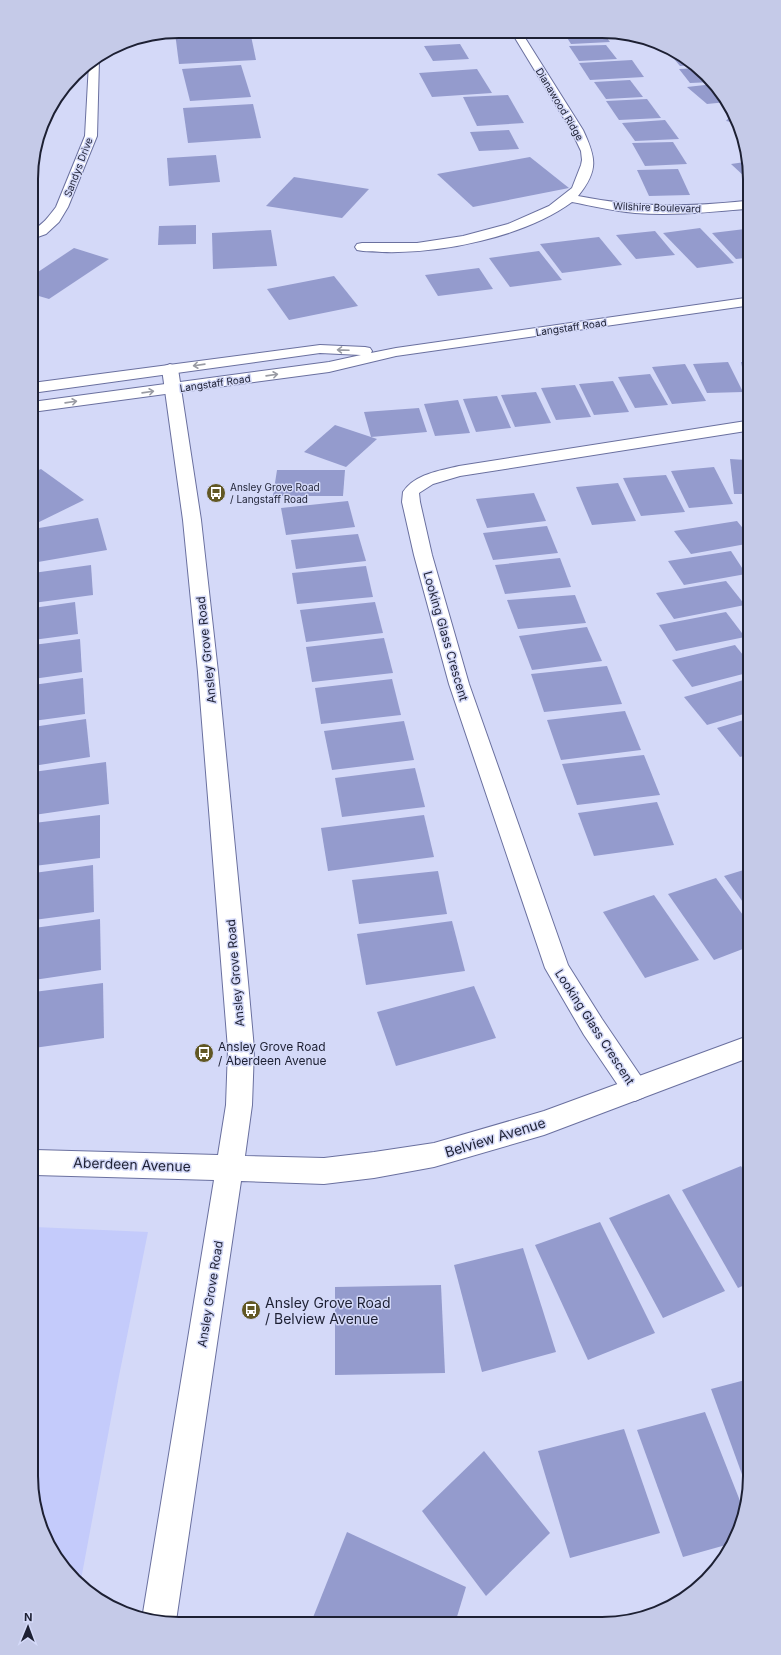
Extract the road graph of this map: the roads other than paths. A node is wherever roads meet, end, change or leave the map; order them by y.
1 (520, 38) edge
2 (94, 67) edge
3 (570, 198) junction
4 (743, 205) edge
5 (38, 232) edge
6 (362, 247) dead end
7 (743, 302) edge
8 (396, 352) junction
9 (170, 369) junction
10 (38, 387) edge
11 (173, 389) junction
12 (38, 406) edge
13 (743, 426) edge
14 (743, 1049) edge
15 (635, 1089) junction
16 (38, 1162) edge
17 (229, 1168) junction
18 (160, 1616) edge

1 - 3 street, Dianawood Ridge
2 - 5 street, Sandys Drive
3 - 4 street, Wilshire Boulevard
3 - 6 street, Dianawood Ridge
7 - 8 street, Langstaff Road
8 -> 9 street, Langstaff Road
11 -> 8 street, Langstaff Road
9 - 10 street, Langstaff Road
9 - 11 street, Ansley Grove Road
12 -> 11 street, Langstaff Road
11 - 17 street, Ansley Grove Road
13 - 15 street, Looking Glass Crescent
14 - 15 street, Belview Avenue
15 - 17 street, Belview Avenue
16 - 17 street, Aberdeen Avenue
17 - 18 street, Ansley Grove Road

